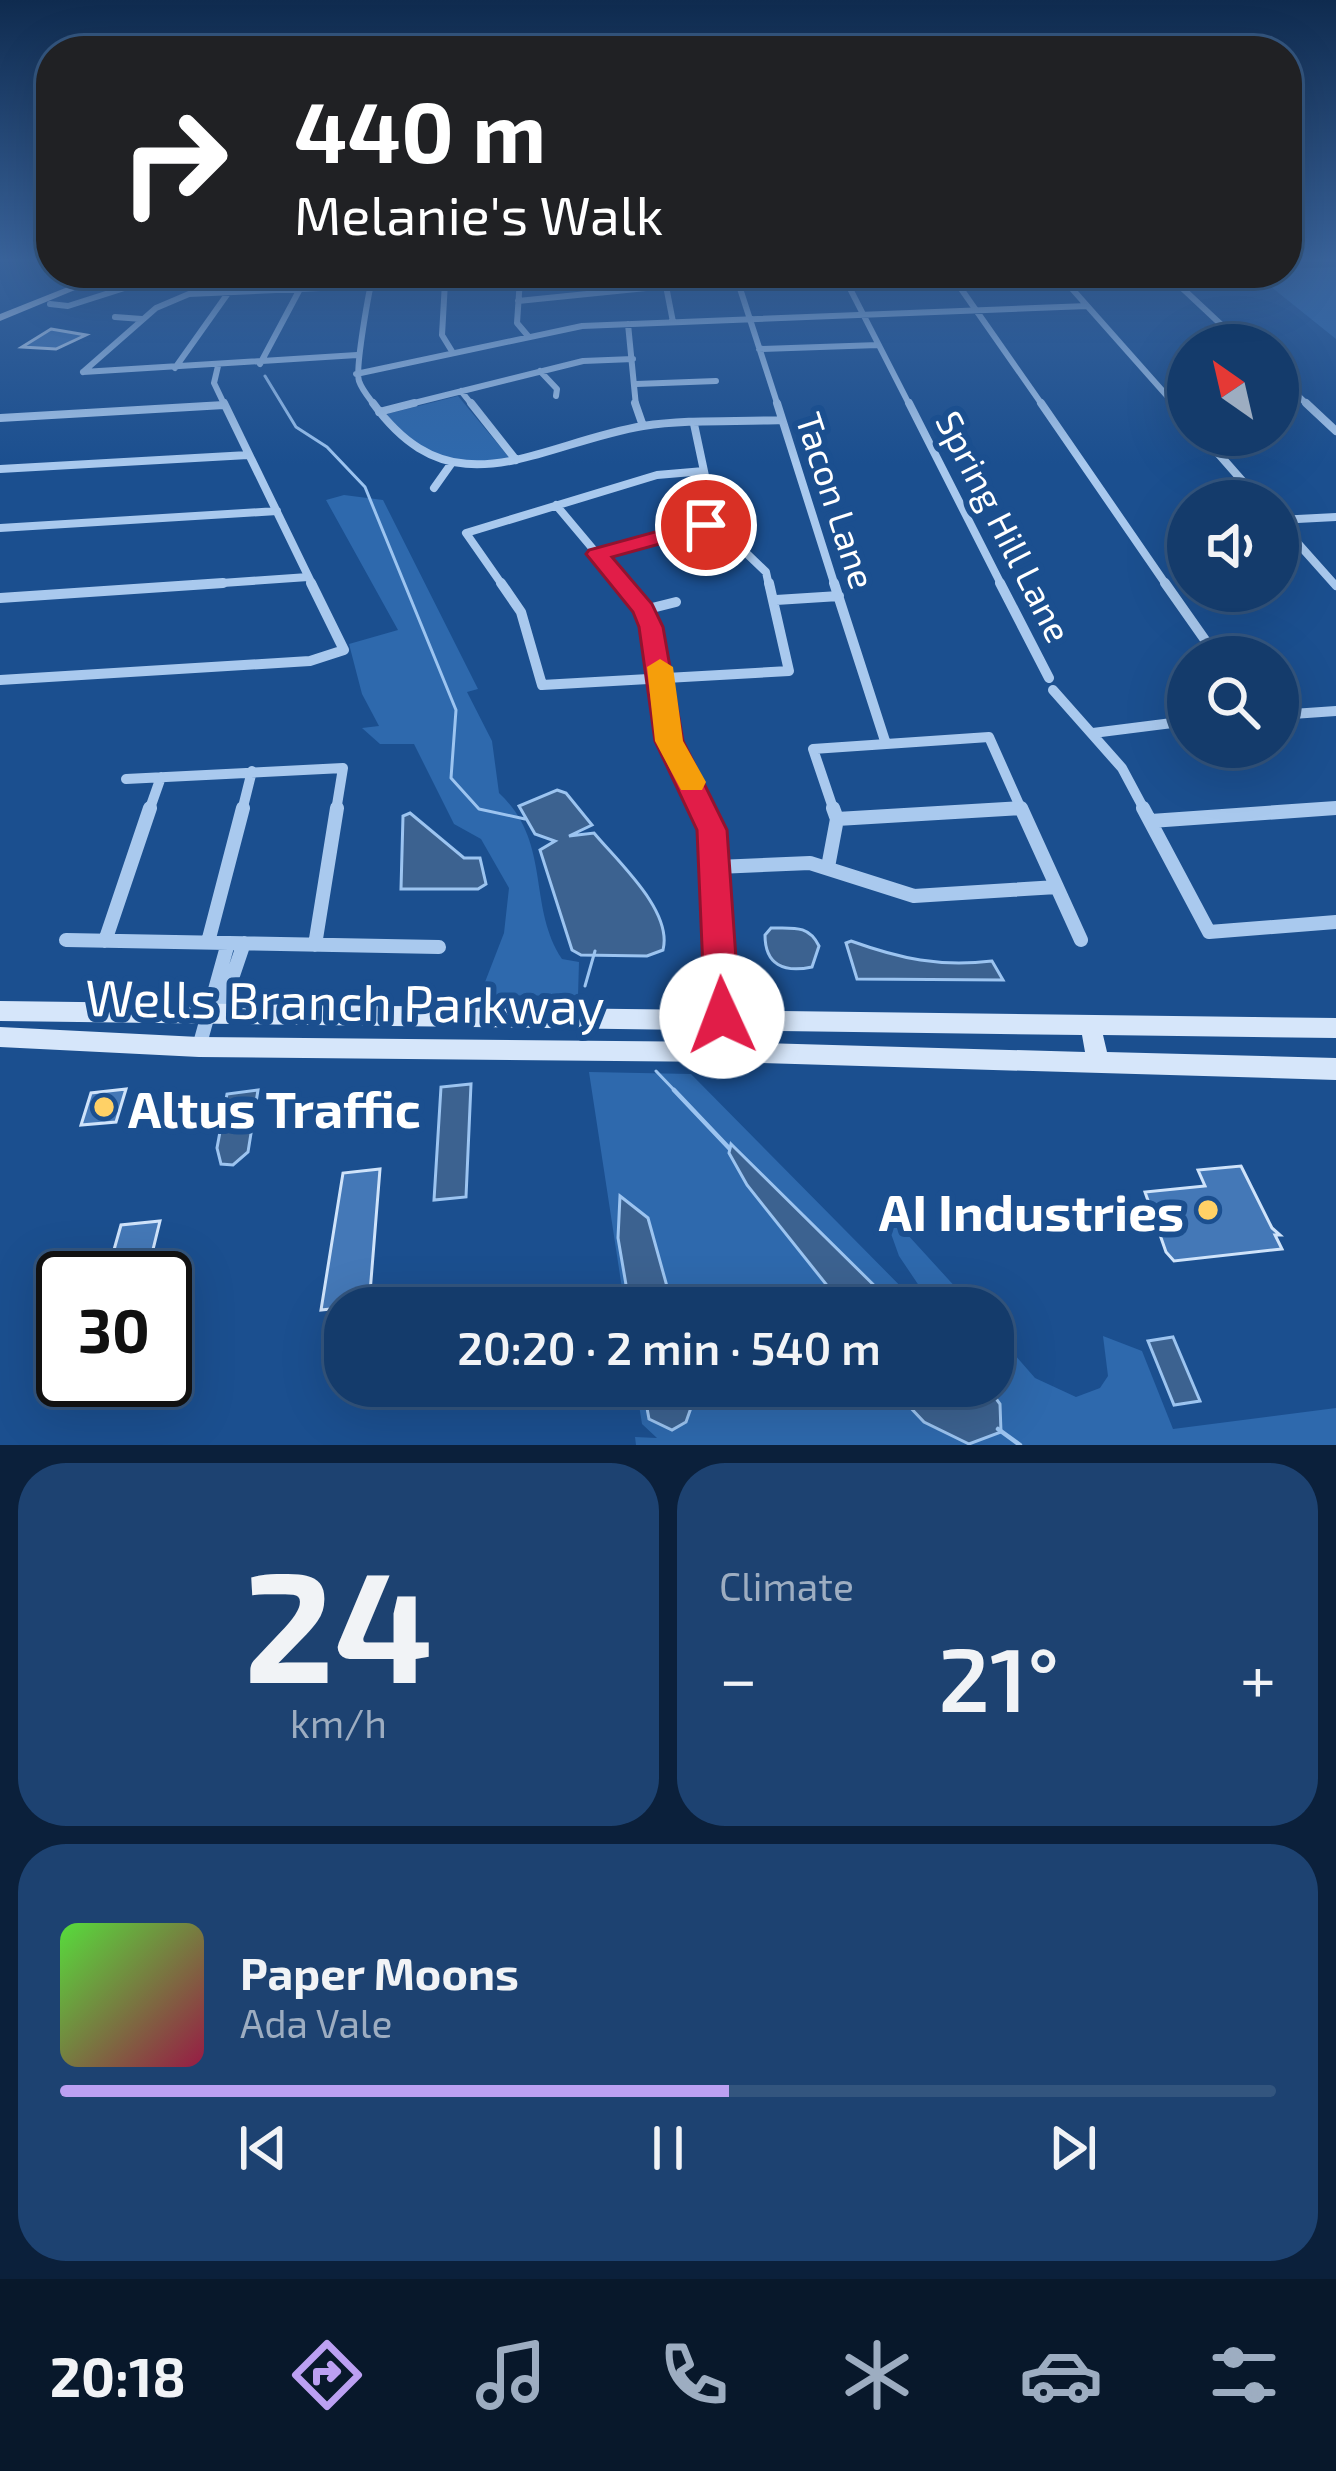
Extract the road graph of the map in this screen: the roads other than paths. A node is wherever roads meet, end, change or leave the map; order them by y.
1 (130, 329) edge
2 (203, 329) edge
3 (278, 329) edge
4 (366, 329) edge
5 (442, 329) edge
6 (522, 329) edge
7 (583, 329) edge
8 (629, 329) edge
9 (752, 329) edge
10 (870, 329) edge
11 (989, 329) edge
12 (1108, 329) edge
13 (528, 336) junction
14 (878, 345) junction
15 (759, 349) junction
16 (453, 353) junction
17 (357, 355) junction
18 (633, 359) junction
19 (260, 364) junction
20 (218, 366) junction
21 (175, 368) junction
22 (540, 371) junction
23 (356, 374) junction
24 (716, 381) dead end
25 (636, 384) junction
26 (460, 392) junction
27 (556, 396) dead end
28 (1167, 396) edge
29 (1299, 397) edge
30 (224, 405) junction
31 (379, 412) junction
32 (0, 418) edge
33 (782, 420) junction
34 (694, 424) junction
35 (643, 426) junction
36 (1336, 431) edge
37 (248, 454) junction
38 (1220, 456) edge
39 (517, 460) junction
40 (451, 464) junction
41 (0, 469) edge
42 (704, 471) junction
43 (1242, 480) edge
44 (434, 488) dead end
45 (556, 505) junction
46 (277, 511) junction
47 (1336, 517) edge
48 (1299, 519) edge
49 (715, 524) junction
50 (0, 529) edge
51 (1299, 544) edge
52 (597, 554) junction
53 (308, 577) junction
54 (1336, 586) edge
55 (839, 596) junction
56 (0, 598) edge
57 (776, 601) junction
58 (676, 602) dead end
59 (644, 610) junction
60 (1202, 636) edge
61 (662, 679) junction
62 (0, 680) edge
63 (1336, 711) edge
64 (1299, 714) edge
65 (1167, 722) edge
66 (1093, 733) junction
67 (886, 744) junction
68 (252, 771) junction
69 (161, 777) junction
70 (126, 779) dead end
71 (1021, 808) junction
72 (1336, 808) edge
73 (836, 819) junction
74 (1150, 821) junction
75 (717, 867) junction
76 (828, 867) junction
77 (1057, 887) junction
78 (1336, 922) edge
79 (66, 940) dead end
80 (105, 940) junction
81 (1081, 940) dead end
82 (208, 943) junction
83 (228, 943) junction
84 (244, 943) junction
85 (315, 945) junction
86 (439, 947) dead end
87 (0, 1010) edge
88 (210, 1014) junction
89 (722, 1016) junction
90 (1090, 1024) junction
91 (1336, 1028) edge
92 (0, 1037) edge
93 (199, 1047) junction
94 (724, 1052) junction
95 (1099, 1064) junction
96 (1336, 1070) edge

1 - 21 street
2 - 21 street
3 - 19 street
4 - 17 street
5 - 16 street
6 - 13 street
7 - 13 street
8 - 18 street
9 - 15 street, Tacon Lane
10 - 14 street, Spring Hill Lane
11 - 60 street
12 - 28 street
13 - 16 street
14 - 15 street
14 - 66 street, Spring Hill Lane
15 - 33 street, Tacon Lane
16 - 23 street
17 - 19 street
17 - 23 street
18 - 22 street
18 - 25 street
19 - 20 street
20 - 21 street
20 - 30 street
22 - 26 street
22 - 27 street
23 - 31 street
24 - 25 street
25 - 35 street
26 - 31 street
26 - 39 street
29 - 36 street
30 - 32 street
30 - 37 street
31 - 40 street
33 - 34 street
33 - 55 street, Tacon Lane
34 - 35 street
34 - 42 street
35 - 39 street
37 - 41 street
37 - 46 street
38 - 43 street
39 - 40 street
40 - 44 street
42 - 45 street
42 - 49 street
45 - 52 street
45 - 61 street
46 - 50 street
46 - 53 street
47 - 48 street
49 - 52 street
49 - 57 street
51 - 54 street
52 - 59 street
53 - 56 street
53 - 62 street
55 - 57 street
55 - 67 street, Tacon Lane
57 - 61 street
58 - 59 street
59 - 61 street
61 - 75 street
63 - 64 street
65 - 66 street
66 - 74 street, Spring Hill Lane
67 - 71 street
67 - 73 street
68 - 69 street
68 - 82 street
68 - 85 street
69 - 70 street
69 - 80 street
71 - 73 street
71 - 77 street
72 - 74 street
73 - 76 street
74 - 78 street, Spring Hill Lane
75 - 76 street
75 - 89 street
76 - 77 street
77 - 81 street
79 - 80 street
80 - 82 street
82 - 83 street
83 - 84 street
83 - 88 street
84 - 85 street
84 - 88 street
85 - 86 street
87 - 88 main road, Wells Branch Parkway
88 - 89 main road, Wells Branch Parkway
88 - 93 street
89 - 90 main road, Wells Branch Parkway
89 - 94 street
90 - 91 main road, Wells Branch Parkway
90 - 95 main road
92 - 93 main road, Wells Branch Parkway
93 - 94 main road, Wells Branch Parkway
94 - 95 main road, Wells Branch Parkway
95 - 96 main road, Wells Branch Parkway

